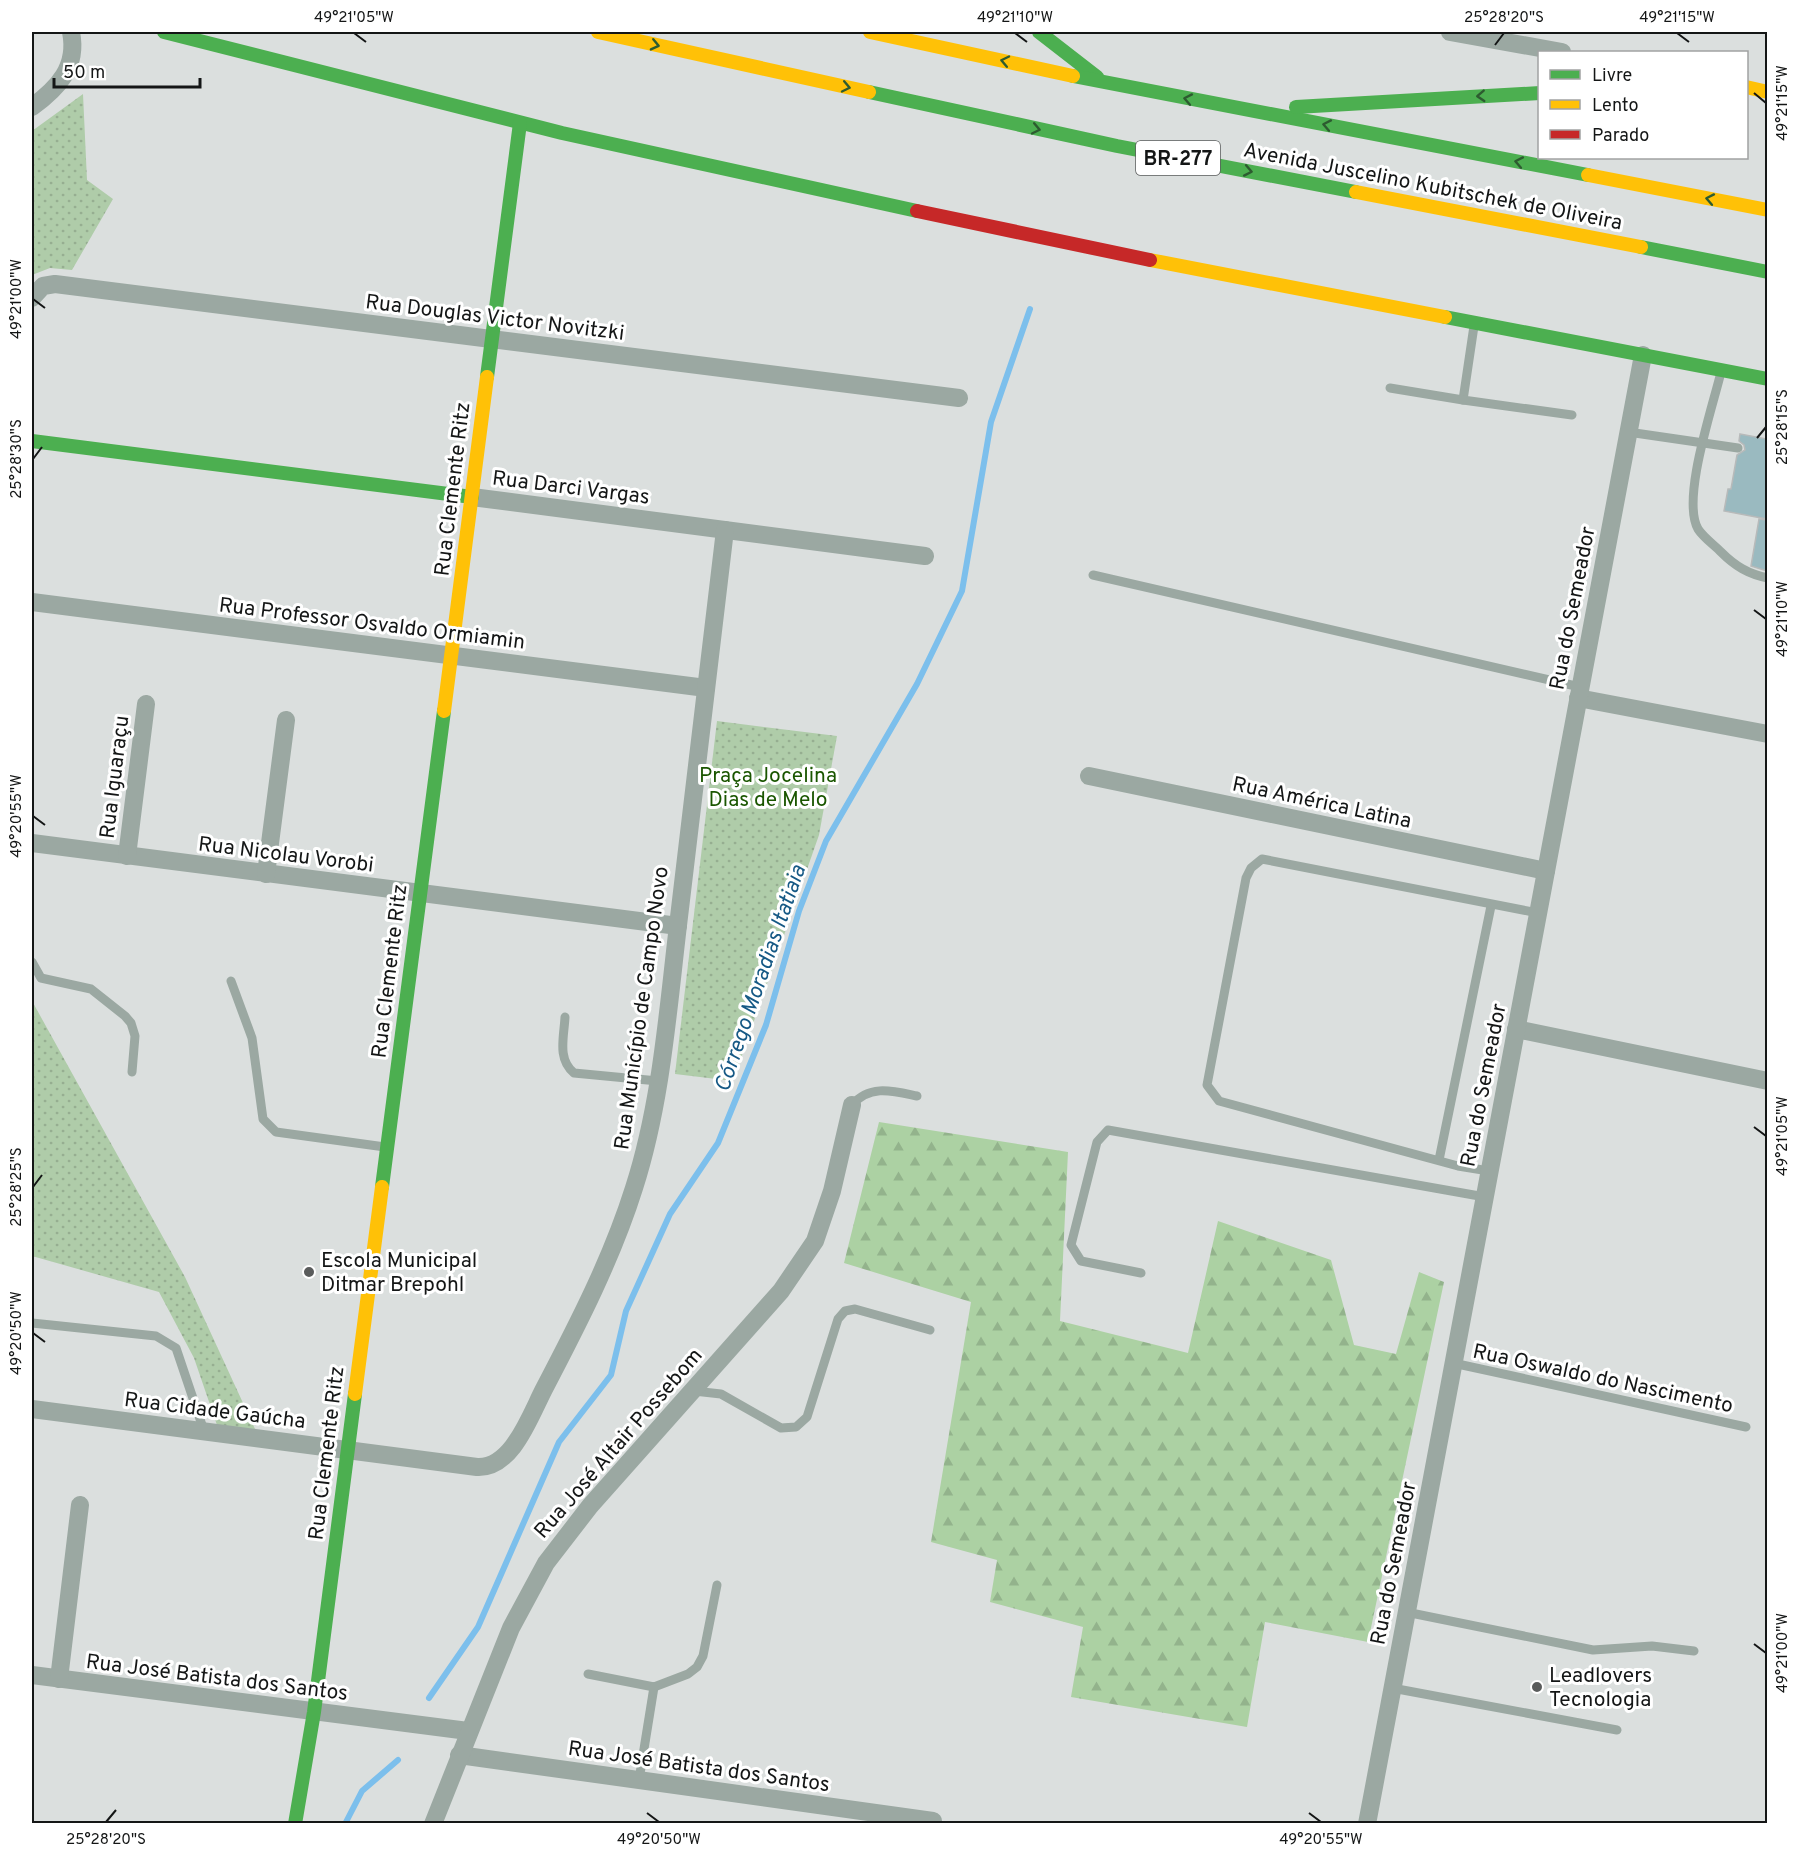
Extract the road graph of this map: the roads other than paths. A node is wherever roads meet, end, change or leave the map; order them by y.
1 (70, 32) edge
2 (164, 32) edge
3 (598, 32) edge
4 (870, 32) edge
5 (1038, 32) edge
6 (1450, 32) edge
7 (899, 35) edge
8 (1556, 51) edge
9 (1103, 82) junction
10 (1748, 87) edge
11 (1767, 92) edge
12 (1538, 93) edge
13 (32, 107) edge
14 (1246, 110) junction
15 (520, 123) junction
16 (1767, 210) edge
17 (1767, 272) edge
18 (32, 298) edge
19 (1475, 324) junction
20 (492, 339) junction
21 (1643, 355) junction
22 (1722, 370) junction
23 (1767, 379) edge
24 (1390, 388) dead end
25 (959, 398) dead end
26 (1463, 400) junction
27 (1572, 415) dead end
28 (1628, 432) junction
29 (32, 441) edge
30 (1701, 442) junction
31 (1738, 448) dead end
32 (472, 497) junction
33 (725, 530) junction
34 (925, 556) dead end
35 (1093, 575) dead end
36 (1767, 578) edge
37 (32, 602) edge
38 (451, 656) junction
39 (706, 688) junction
40 (1579, 693) junction
41 (146, 704) dead end
42 (286, 720) dead end
43 (1767, 734) edge
44 (1089, 776) dead end
45 (32, 843) edge
46 (127, 856) junction
47 (1546, 871) junction
48 (266, 874) junction
49 (420, 893) junction
50 (1491, 906) junction
51 (1538, 913) junction
52 (678, 926) junction
53 (32, 962) edge
54 (231, 981) dead end
55 (566, 1017) dead end
56 (1516, 1029) junction
57 (132, 1072) dead end
58 (658, 1081) junction
59 (1767, 1081) edge
60 (917, 1096) dead end
61 (852, 1105) joint
62 (387, 1148) junction
63 (1438, 1160) junction
64 (1490, 1171) junction
65 (1485, 1197) junction
66 (1141, 1273) dead end
67 (32, 1323) edge
68 (930, 1330) dead end
69 (1453, 1363) junction
70 (691, 1390) junction
71 (32, 1409) edge
72 (1746, 1427) dead end
73 (204, 1431) junction
74 (348, 1450) junction
75 (500, 1462) joint
76 (80, 1505) dead end
77 (717, 1585) dead end
78 (1406, 1612) junction
79 (1695, 1651) dead end
80 (588, 1674) dead end
81 (32, 1675) edge
82 (59, 1679) junction
83 (654, 1687) junction
84 (1392, 1688) junction
85 (314, 1712) junction
86 (1617, 1730) dead end
87 (468, 1731) junction
88 (459, 1755) junction
89 (639, 1780) junction
90 (933, 1821) dead end
91 (295, 1824) edge
92 (433, 1824) edge
93 (1367, 1824) edge

1 - 13 street
2 - 15 main road
3 -> 17 main road, Avenida Juscelino Kubitschek de Oliveira / BR-277
4 - 7 main road, Avenida Juscelino Kubitschek de Oliveira
5 - 9 main road
6 - 8 street
9 -> 7 main road, Avenida Juscelino Kubitschek de Oliveira
14 -> 9 main road, Avenida Juscelino Kubitschek de Oliveira
10 - 11 main road
12 -> 14 main road
16 -> 14 main road, Avenida Juscelino Kubitschek de Oliveira
15 - 19 main road
15 - 20 main road, Rua Clemente Ritz
18 - 20 street, Rua Douglas Victor Novitzki
19 - 21 main road
19 - 26 lane
20 - 25 street, Rua Douglas Victor Novitzki
20 - 32 main road, Rua Clemente Ritz
21 - 22 main road
21 - 28 street, Rua do Semeador
22 - 23 main road
22 - 30 lane
24 - 26 lane
26 - 27 lane
28 - 30 lane
28 - 40 street, Rua do Semeador
29 - 32 main road, Rua Darci Vargas
30 - 31 lane
30 - 36 lane
32 - 33 street, Rua Darci Vargas
32 - 38 main road, Rua Clemente Ritz
33 - 34 street, Rua Darci Vargas
33 - 39 street, Rua Município de Campo Novo
35 - 40 lane
37 - 38 street, Rua Professor Osvaldo Ormiamin
38 - 39 street, Rua Professor Osvaldo Ormiamin
38 - 49 main road, Rua Clemente Ritz
39 - 52 street, Rua Município de Campo Novo
40 - 43 street
40 - 47 street, Rua do Semeador
41 - 46 street, Rua Iguaraçu
42 - 48 street
44 - 47 street, Rua América Latina
45 - 46 street, Rua Nicolau Vorobi
46 - 48 street, Rua Nicolau Vorobi
47 - 51 street, Rua do Semeador
48 - 49 street, Rua Nicolau Vorobi
49 - 52 street, Rua Nicolau Vorobi
49 - 62 main road, Rua Clemente Ritz
50 - 51 lane
50 - 63 lane
50 - 63 lane
51 - 56 street, Rua do Semeador
52 - 58 street, Rua Município de Campo Novo
53 - 57 lane
54 - 62 lane
55 - 58 lane
56 - 59 street
56 - 64 street, Rua do Semeador
58 - 75 street, Rua Município de Campo Novo
60 - 61 lane
61 - 70 street, Rua José Altair Possebom
62 - 74 main road, Rua Clemente Ritz
63 - 64 lane
64 - 65 street, Rua do Semeador
65 - 66 lane
65 - 69 street, Rua do Semeador
67 - 73 lane
68 - 70 lane
69 - 72 lane, Rua Oswaldo do Nascimento
69 - 78 street, Rua do Semeador
70 - 87 street, Rua José Altair Possebom
71 - 73 street, Rua Cidade Gaúcha
73 - 74 street, Rua Cidade Gaúcha
74 - 75 street, Rua Cidade Gaúcha
74 - 85 main road, Rua Clemente Ritz
76 - 82 street
77 - 83 lane
78 - 79 lane
78 - 84 street, Rua do Semeador
80 - 83 lane
81 - 82 street, Rua José Batista dos Santos
82 - 85 street, Rua José Batista dos Santos
83 - 89 lane
84 - 86 lane
84 - 93 street, Rua do Semeador
85 - 87 street, Rua José Batista dos Santos
85 - 91 main road, Rua Clemente Ritz
87 - 88 street, Rua José Altair Possebom
88 - 89 street, Rua José Batista dos Santos
88 - 92 street, Rua José Altair Possebom
89 - 90 street, Rua José Batista dos Santos

